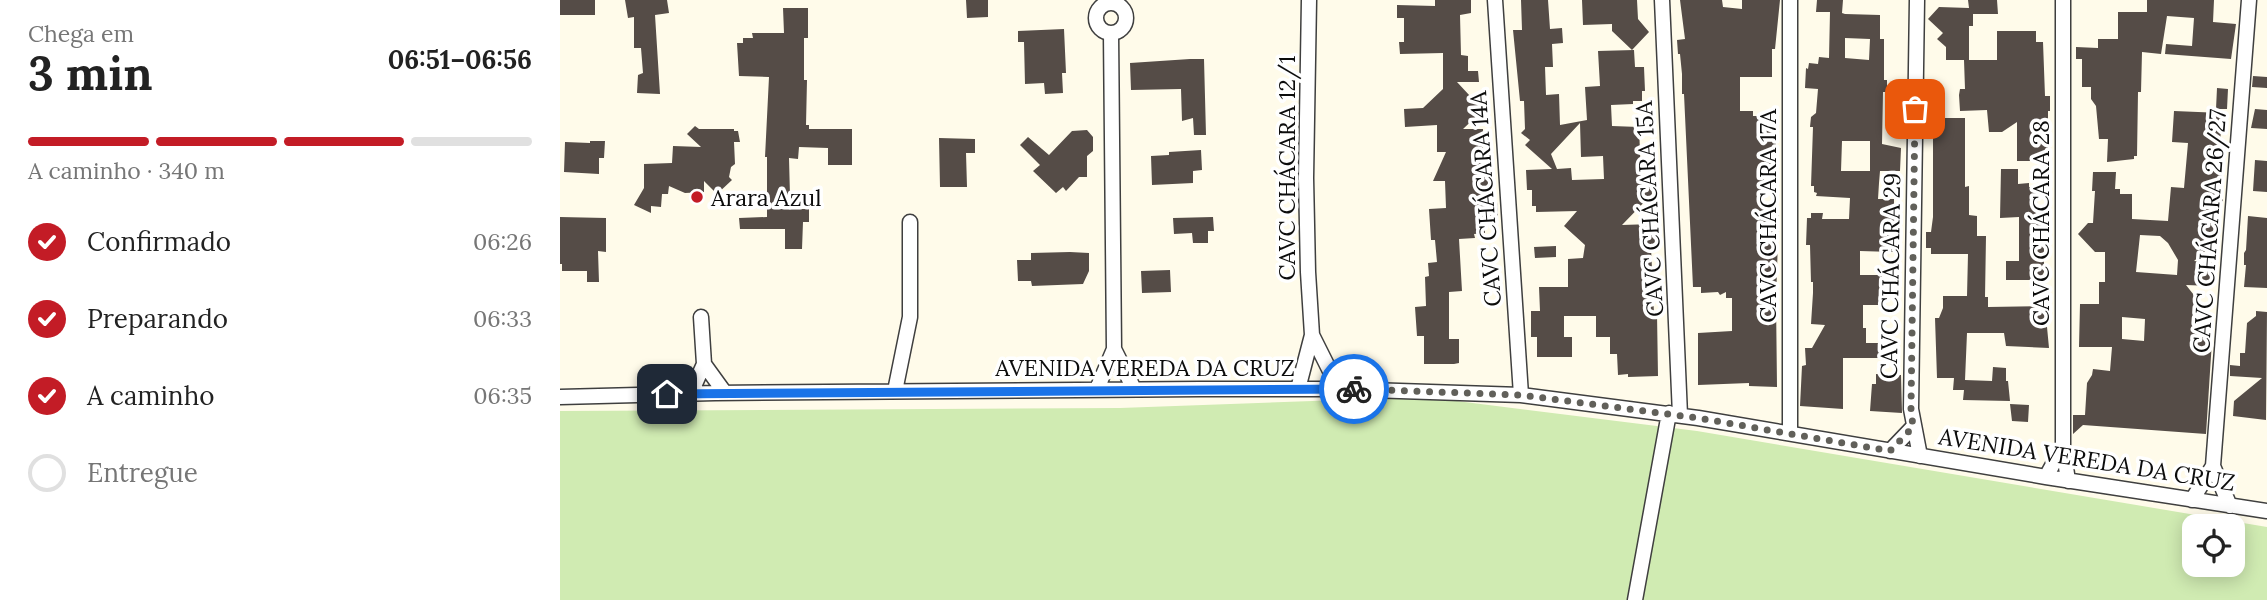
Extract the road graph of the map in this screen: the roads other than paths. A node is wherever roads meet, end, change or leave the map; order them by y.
1 (1309, 0) edge
2 (1494, 0) edge
3 (1662, 0) edge
4 (1790, 0) edge
5 (1917, 0) edge
6 (2063, 0) edge
7 (2249, 0) edge
8 (1111, 1) edge
9 (910, 222) dead end
10 (701, 317) dead end
11 (1312, 335) junction
12 (1114, 349) junction
13 (704, 364) junction
14 (1097, 389) junction
15 (1135, 389) junction
16 (1297, 389) junction
17 (1339, 389) junction
18 (895, 391) junction
19 (691, 393) junction
20 (725, 393) junction
21 (1521, 395) junction
22 (563, 397) edge
23 (1643, 410) junction
24 (1675, 414) junction
25 (1698, 418) junction
26 (1913, 427) junction
27 (1790, 433) junction
28 (1664, 439) junction
29 (2063, 446) junction
30 (1890, 451) junction
31 (1920, 456) junction
32 (2213, 466) junction
33 (2046, 477) junction
34 (2068, 481) junction
35 (2192, 500) junction
36 (2230, 506) junction
37 (2267, 511) edge
38 (1634, 600) edge

1 - 11 street, CAVC CHÁCARA 12/1
2 - 21 street, CAVC CHÁCARA 14A
3 - 24 street, CAVC CHÁCARA 15A
4 - 27 street, CAVC CHÁCARA 17A
5 - 26 street, CAVC CHÁCARA 29
6 - 29 street, CAVC CHÁCARA 28
7 - 32 street, CAVC CHÁCARA 26/27
8 - 12 street
9 - 18 street
10 - 13 street
11 - 16 street, CAVC CHÁCARA 12/1
11 - 17 street, CAVC CHÁCARA 12/1
12 - 14 street
12 - 15 street
13 - 19 street
13 - 20 street
14 - 15 street, AVENIDA VEREDA DA CRUZ
14 - 18 street, AVENIDA VEREDA DA CRUZ
15 - 16 street, AVENIDA VEREDA DA CRUZ
16 - 17 street, AVENIDA VEREDA DA CRUZ
17 - 21 street, AVENIDA VEREDA DA CRUZ
18 - 20 street, AVENIDA VEREDA DA CRUZ
19 - 20 street, AVENIDA VEREDA DA CRUZ
19 - 22 street, AVENIDA VEREDA DA CRUZ
21 - 23 street, AVENIDA VEREDA DA CRUZ
23 - 24 street, AVENIDA VEREDA DA CRUZ
23 - 28 street
24 - 25 street, AVENIDA VEREDA DA CRUZ
24 - 28 street, CAVC CHÁCARA 15A
25 - 27 street, AVENIDA VEREDA DA CRUZ
25 - 28 street
26 - 30 street
26 - 31 street, CAVC CHÁCARA 29
27 - 30 street, AVENIDA VEREDA DA CRUZ
28 - 38 street, CAVC CHÁCARA 15A
29 - 33 street, CAVC CHÁCARA 28
29 - 34 street, CAVC CHÁCARA 28
30 - 31 street, AVENIDA VEREDA DA CRUZ
31 - 33 street, AVENIDA VEREDA DA CRUZ
32 - 35 street, CAVC CHÁCARA 26/27
32 - 36 street, CAVC CHÁCARA 26/27
33 - 34 street, AVENIDA VEREDA DA CRUZ
34 - 35 street, AVENIDA VEREDA DA CRUZ
35 - 36 street, AVENIDA VEREDA DA CRUZ
36 - 37 street, AVENIDA VEREDA DA CRUZ

